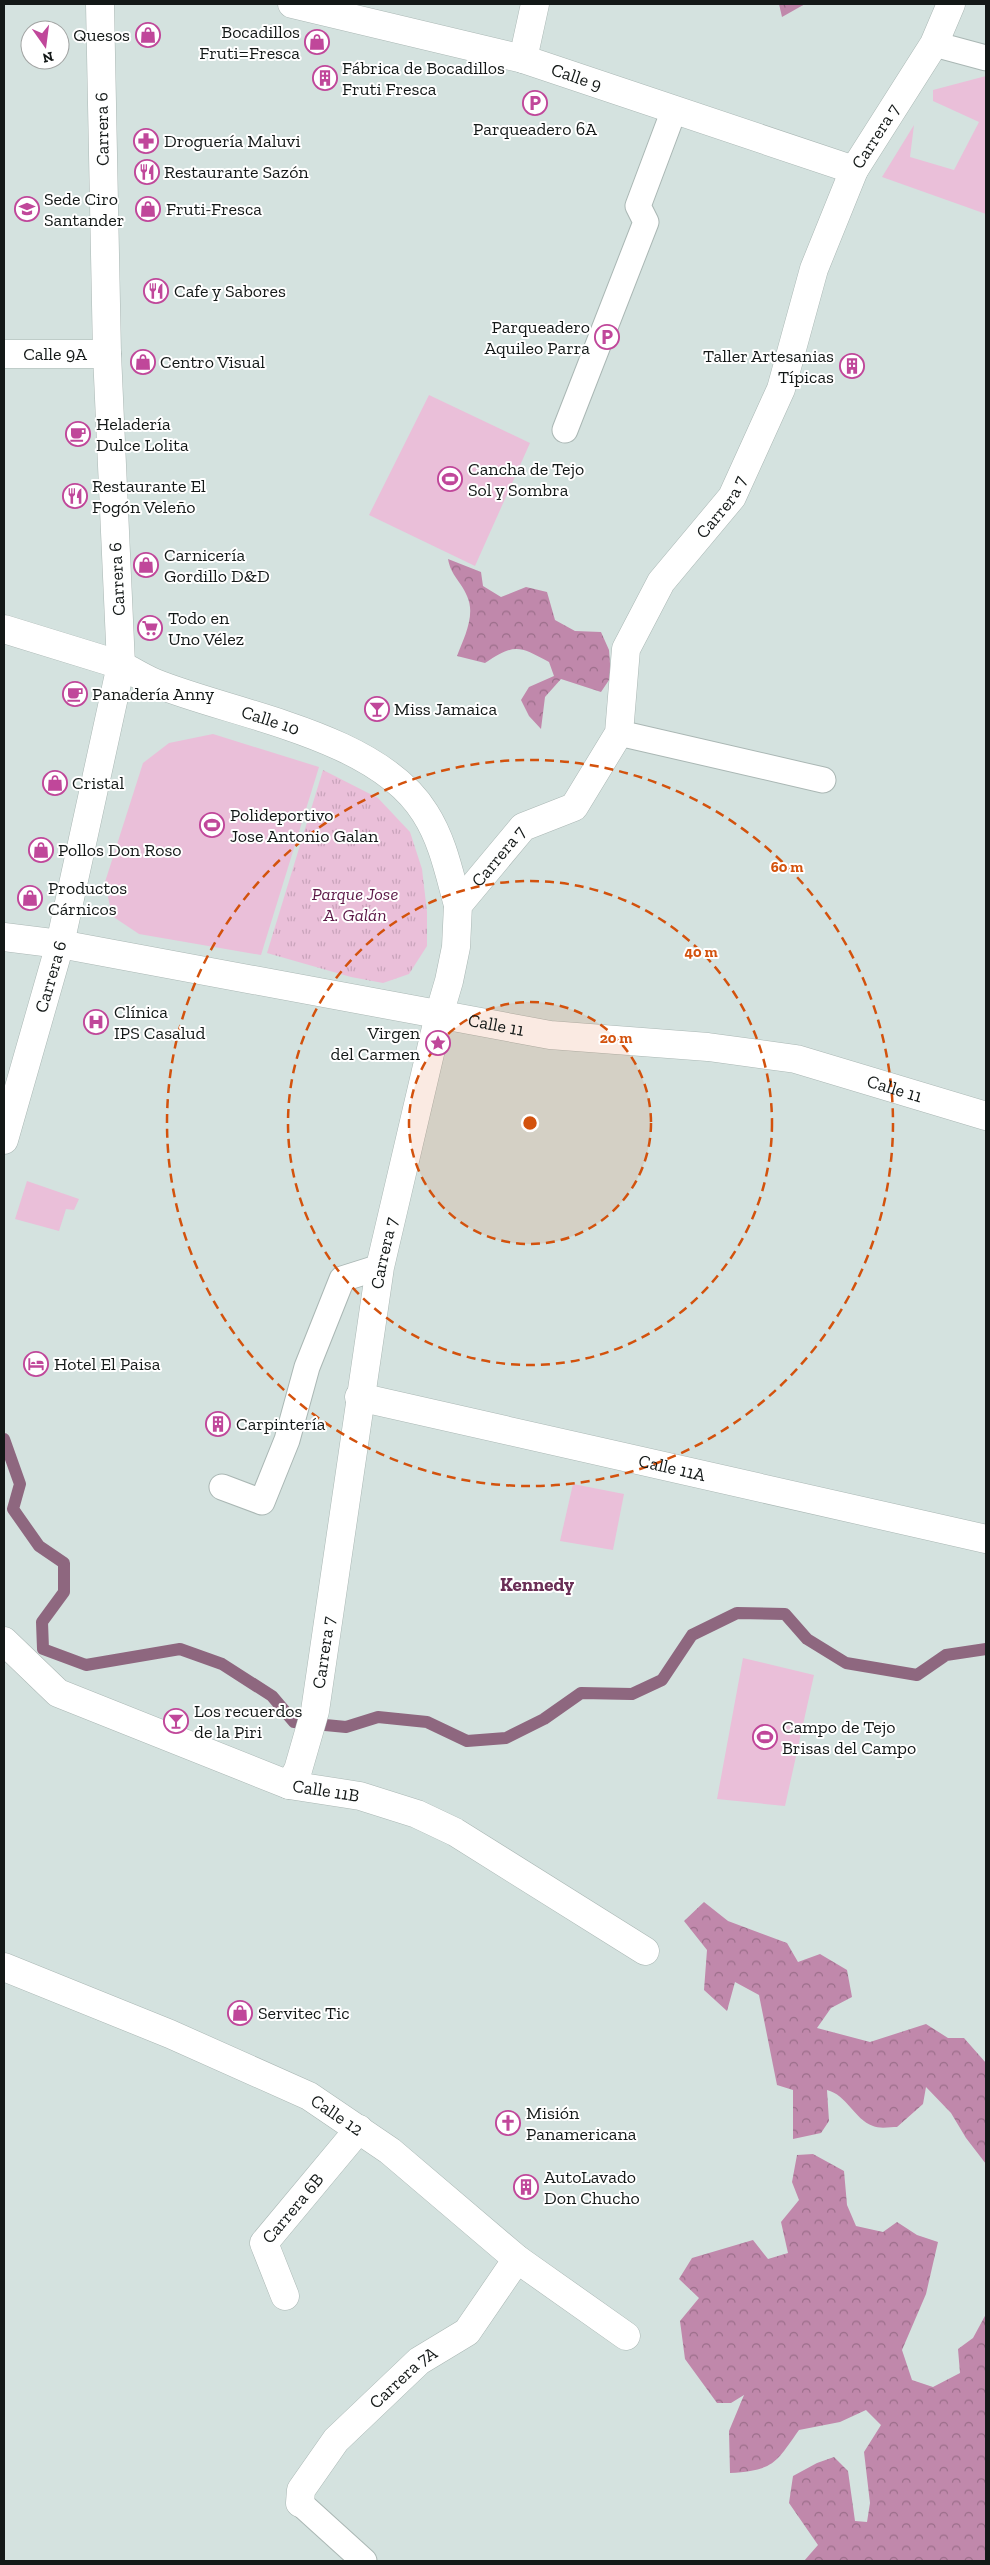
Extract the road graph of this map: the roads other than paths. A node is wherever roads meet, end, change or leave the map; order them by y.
1 (100, 4) edge
2 (292, 4) edge
3 (535, 4) edge
4 (951, 4) edge
5 (934, 44) junction
6 (523, 58) junction
7 (986, 58) edge
8 (674, 110) junction
9 (854, 170) junction
10 (4, 354) edge
11 (107, 354) junction
12 (566, 430) dead end
13 (4, 629) edge
14 (122, 665) junction
15 (619, 733) junction
16 (823, 780) dead end
17 (458, 905) junction
18 (4, 937) edge
19 (60, 944) junction
20 (439, 1015) junction
21 (986, 1116) edge
22 (4, 1140) edge
23 (380, 1267) junction
24 (359, 1397) junction
25 (222, 1488) dead end
26 (986, 1539) edge
27 (4, 1640) edge
28 (294, 1778) junction
29 (645, 1951) dead end
30 (4, 1967) edge
31 (359, 2129) junction
32 (517, 2259) junction
33 (285, 2296) dead end
34 (626, 2336) dead end
35 (300, 2503) joint
36 (364, 2561) edge

1 - 11 street, Carrera 6
2 - 6 street, Calle 9
3 - 6 street
4 - 5 street, Carrera 7
5 - 7 lane
5 - 9 street, Carrera 7
6 - 8 street, Calle 9
8 - 9 street, Calle 9
8 - 12 lane
9 - 15 street, Carrera 7
10 - 11 street, Calle 9A
11 - 14 street, Carrera 6
13 - 14 street, Calle 10
14 - 17 street, Calle 10
14 - 19 street, Carrera 6
15 - 16 lane
15 - 17 street, Carrera 7
17 - 20 street, Carrera 7
18 - 19 street, Calle 11
19 - 20 street, Calle 11
19 - 22 street, Carrera 6
20 - 21 street, Calle 11
20 - 23 street, Carrera 7
23 - 24 street, Carrera 7
23 - 25 lane
24 - 26 street, Calle 11A
24 - 28 street, Carrera 7
27 - 28 street, Calle 11B
28 - 29 street, Calle 11B
30 - 31 street, Calle 12
31 - 32 street, Calle 12
31 - 33 street, Carrera 6B
32 - 34 street, Calle 12
32 - 35 street, Carrera 7A
35 - 36 lane

